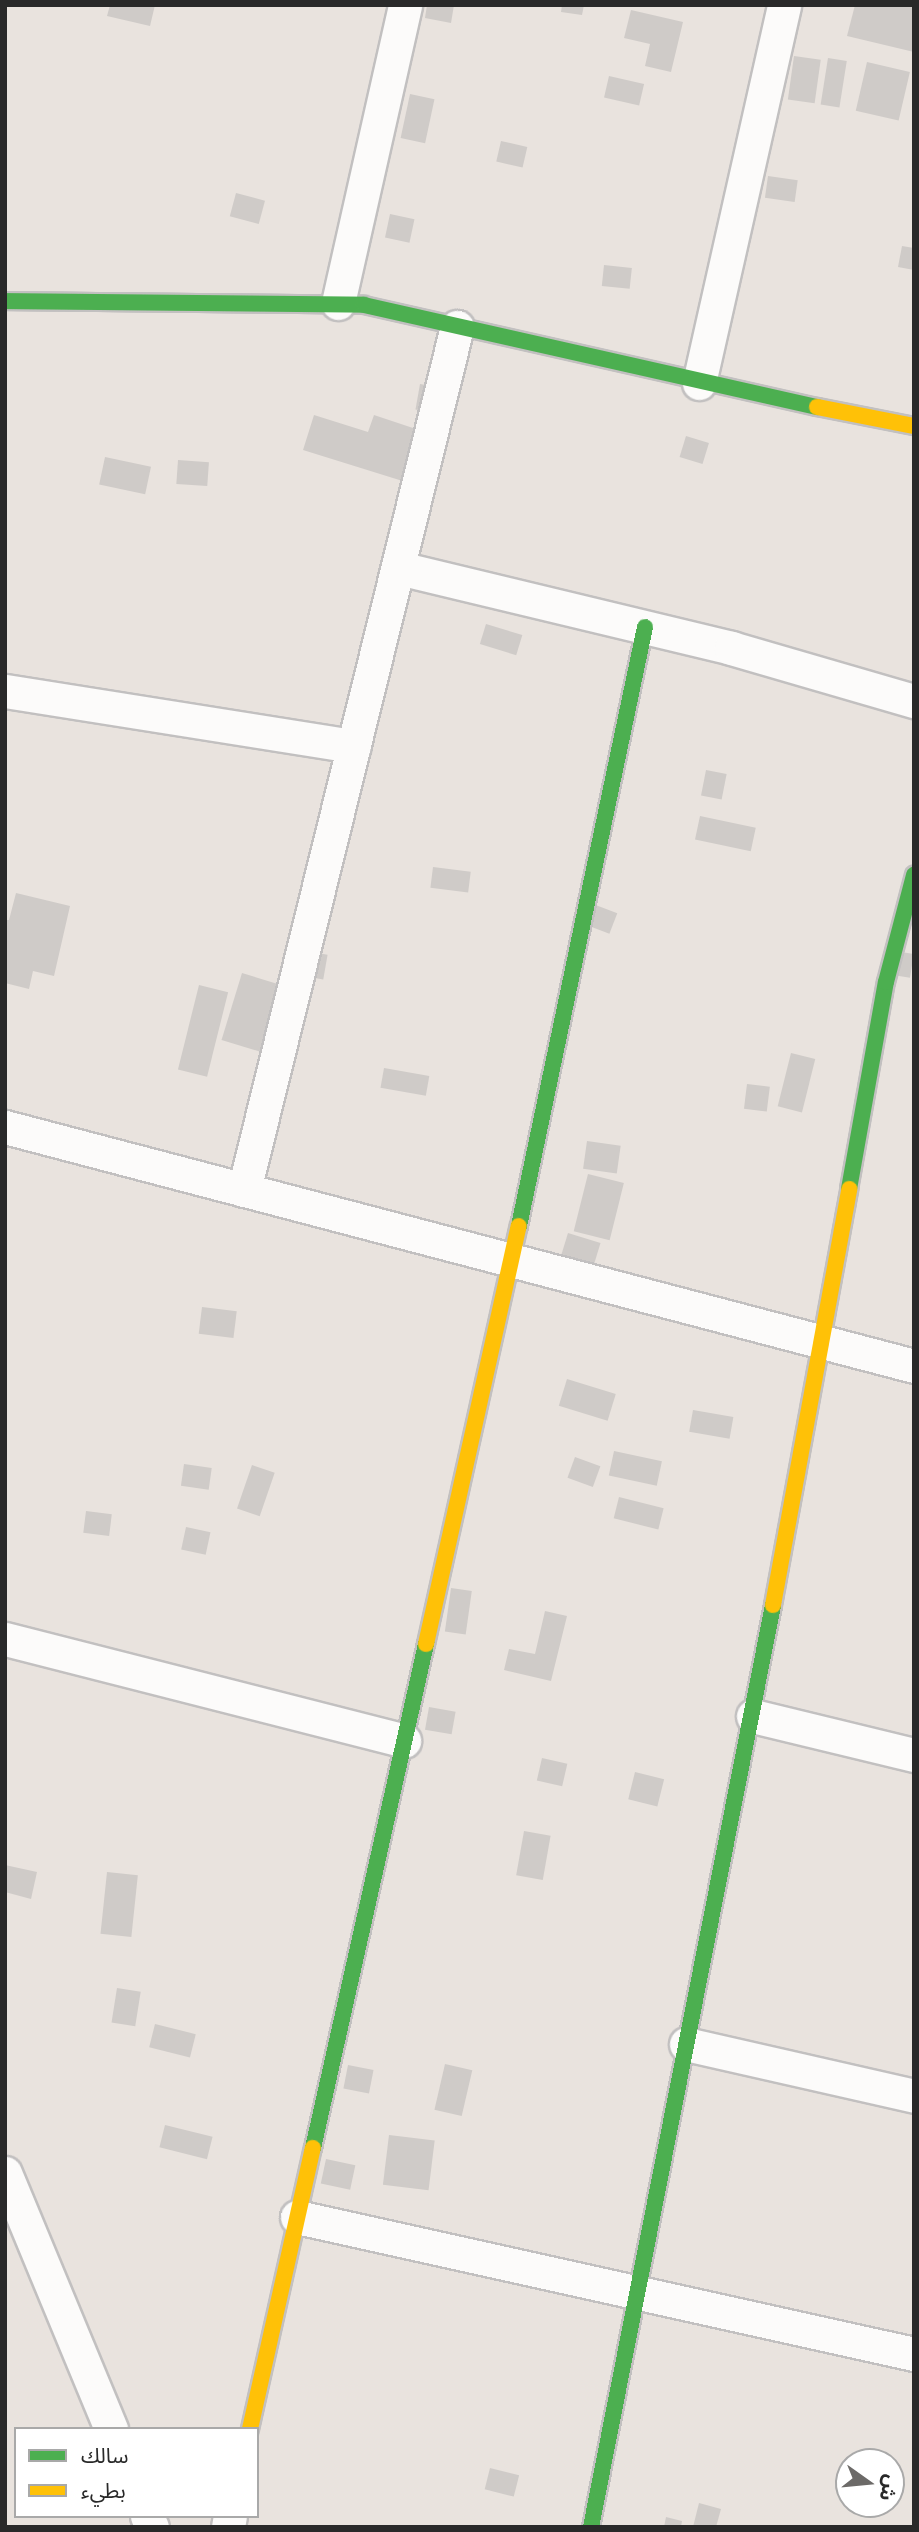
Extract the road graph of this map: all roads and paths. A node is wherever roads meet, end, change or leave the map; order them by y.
1 (405, 5) edge
2 (784, 5) edge
3 (5, 300) edge
4 (338, 303) junction
5 (457, 327) junction
6 (699, 383) junction
7 (914, 426) edge
8 (399, 568) junction
9 (645, 627) junction
10 (5, 691) edge
11 (914, 701) edge
12 (354, 746) junction
13 (914, 875) edge
14 (5, 1127) edge
15 (244, 1190) junction
16 (512, 1260) junction
17 (820, 1340) junction
18 (914, 1366) edge
19 (5, 1639) edge
20 (754, 1716) junction
21 (404, 1741) junction
22 (914, 1755) edge
23 (686, 2044) junction
24 (914, 2096) edge
25 (5, 2173) edge
26 (297, 2217) junction
27 (637, 2294) junction
28 (914, 2354) edge
29 (110, 2427) edge
30 (250, 2427) edge
31 (591, 2527) edge

1 - 4 street
2 - 6 street
3 - 4 street
4 - 5 street
5 - 6 street
5 - 8 street
6 - 7 street
8 - 9 street
8 - 12 street
9 - 11 street
9 - 16 street
10 - 12 street
12 - 15 street
13 - 17 street
14 - 15 street
15 - 16 street
16 - 17 street
16 - 21 street
17 - 18 street
17 - 20 street
19 - 21 street
20 - 22 street
20 - 23 street
21 - 26 street
23 - 24 street
23 - 27 street
25 - 29 street
26 - 27 street
26 - 30 street
27 - 28 street
27 - 31 street

